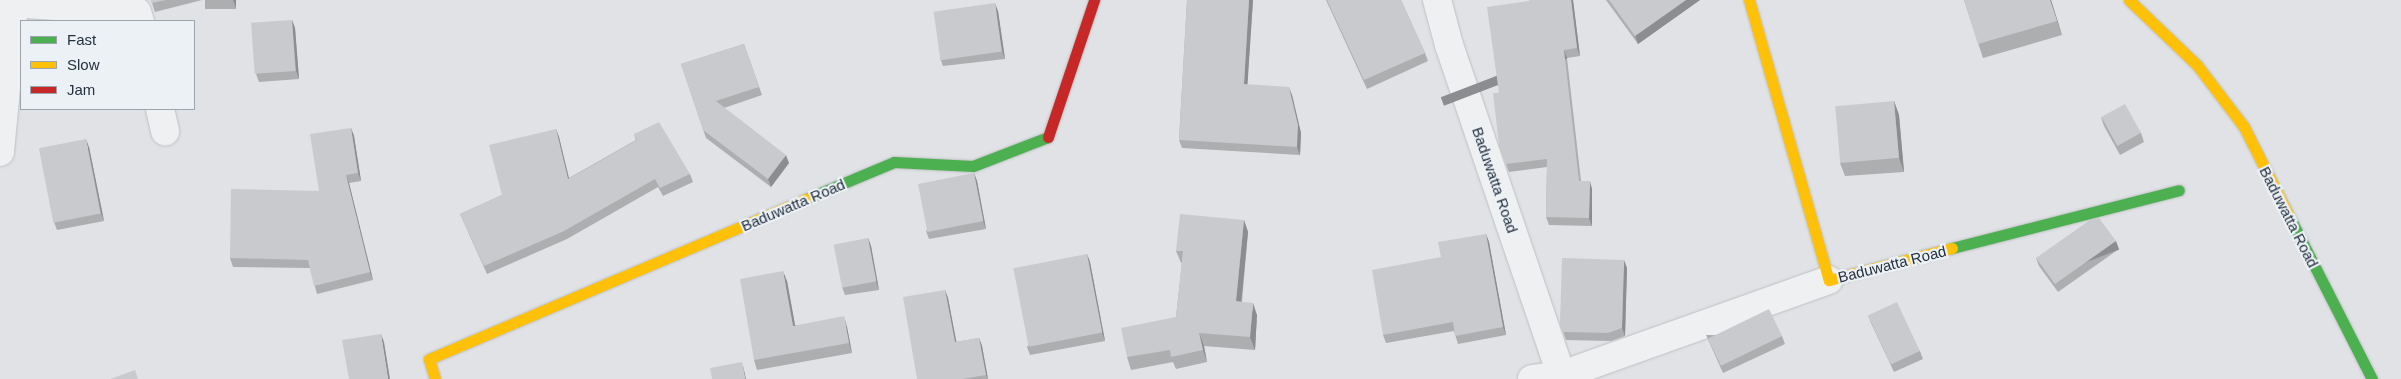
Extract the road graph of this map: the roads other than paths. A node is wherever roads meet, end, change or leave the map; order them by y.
1 (1094, 0) edge
2 (1437, 0) edge
3 (1749, 0) edge
4 (2129, 0) edge
5 (126, 11) edge
6 (6, 33) edge
7 (0, 152) edge
8 (2179, 190) dead end
9 (1829, 280) junction
10 (1560, 371) edge
11 (435, 379) edge
12 (1532, 379) edge
13 (2372, 379) edge

1 - 11 street, Baduwatta Road
2 - 10 street, Baduwatta Road
3 - 9 street, Baduwatta Road
4 - 13 street, Baduwatta Road
5 - 6 street
6 - 7 street
8 - 9 street, Baduwatta Road
9 - 10 street
10 - 12 street

